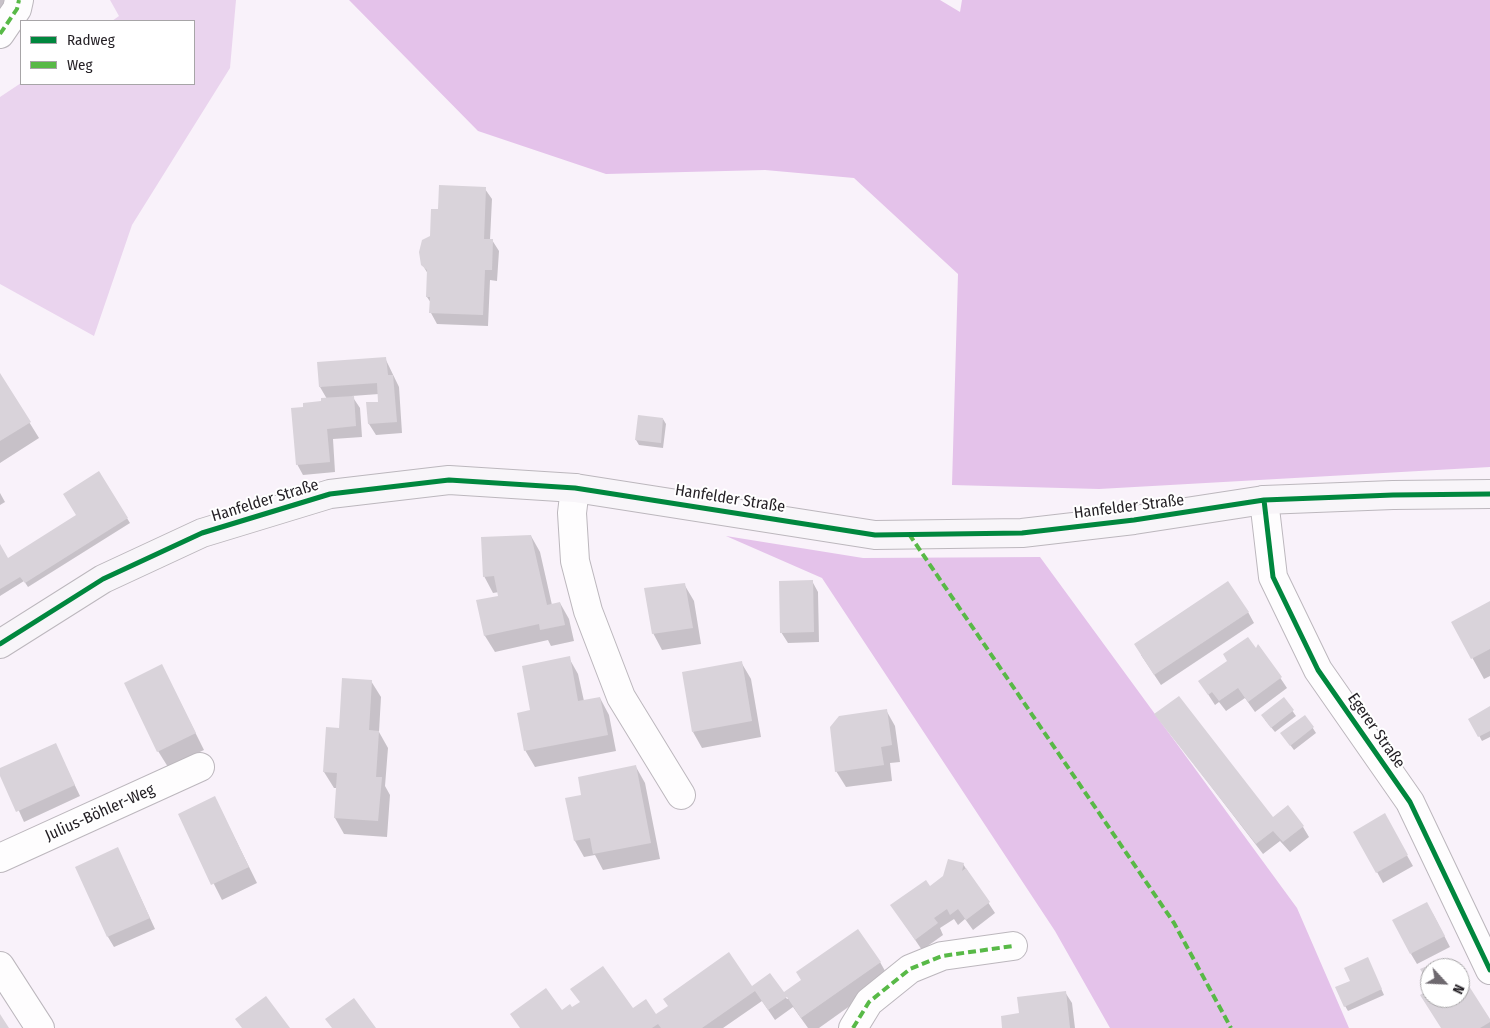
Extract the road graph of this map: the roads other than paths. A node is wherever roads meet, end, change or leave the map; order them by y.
1 (19, 0) edge
2 (0, 34) edge
3 (575, 488) junction
4 (1490, 494) edge
5 (1264, 500) junction
6 (0, 644) edge
7 (200, 768) dead end
8 (681, 795) dead end
9 (0, 858) edge
10 (1013, 946) dead end
11 (0, 966) edge
12 (1490, 970) edge
13 (40, 1028) edge
14 (853, 1028) edge

1 - 2 street
3 - 5 street, Hanfelder Straße
3 - 6 street, Hanfelder Straße
3 - 8 street
4 - 5 street, Hanfelder Straße
5 - 12 street, Egerer Straße
7 - 9 street, Julius-Böhler-Weg
10 - 14 street
11 - 13 street

